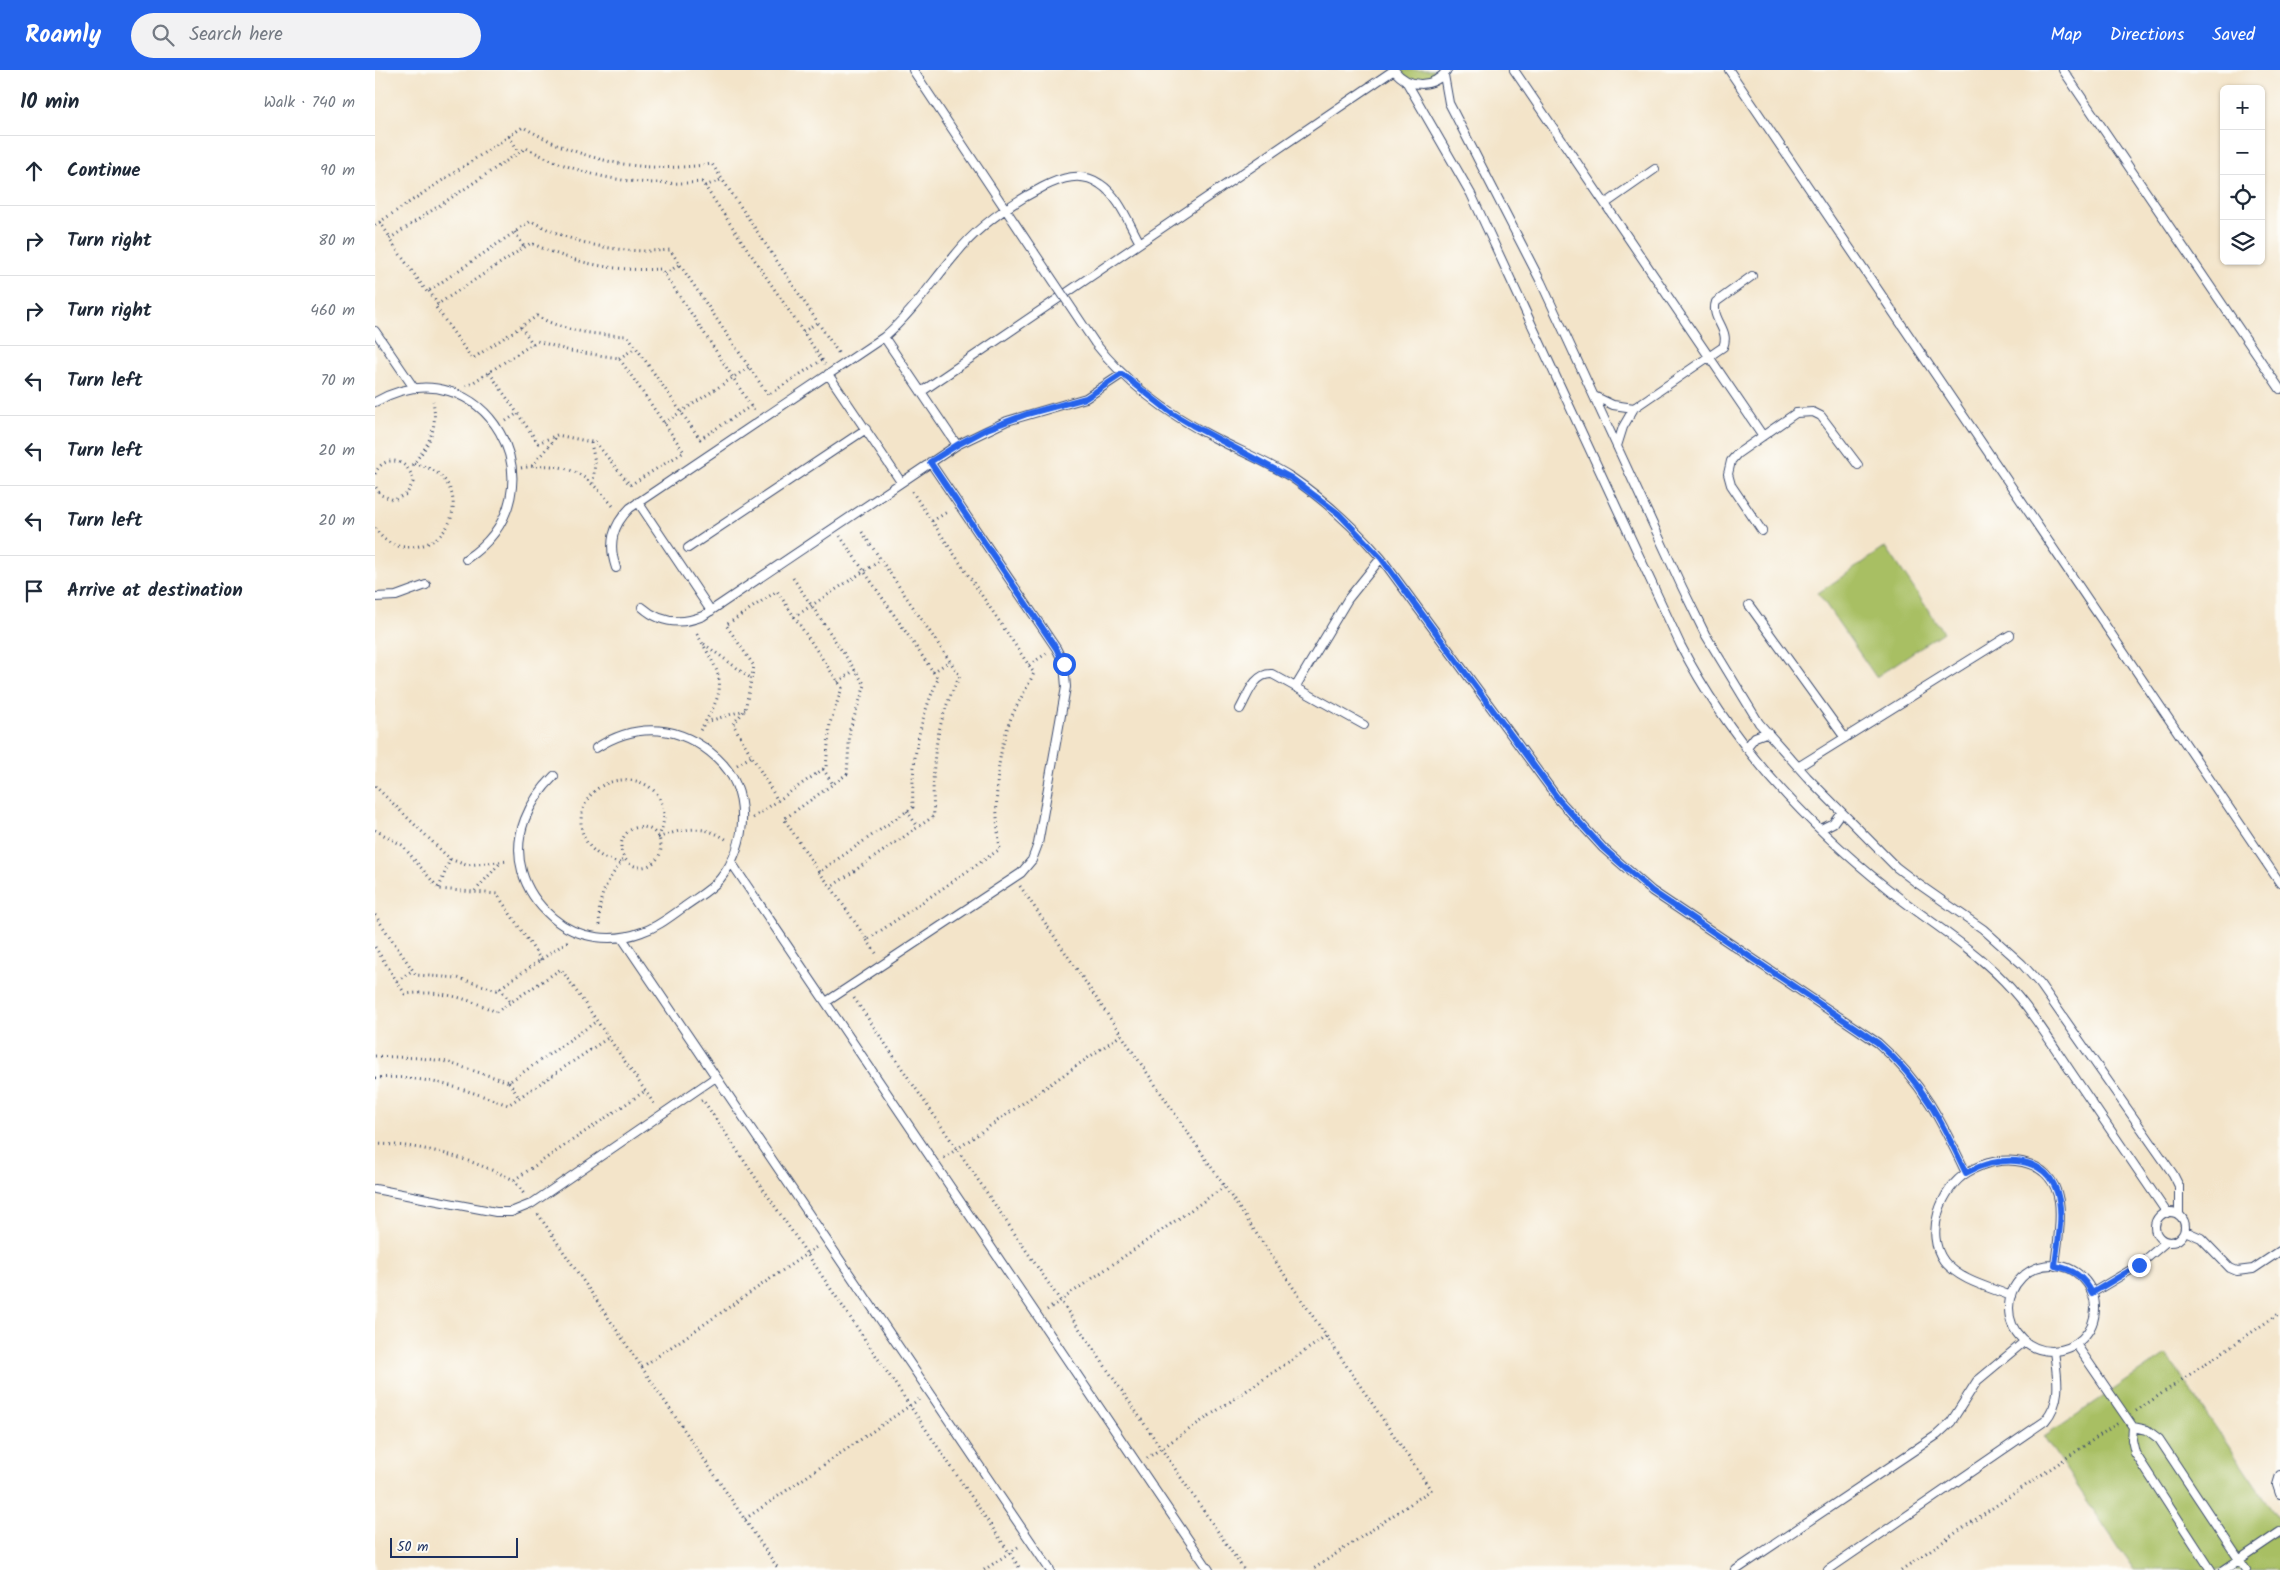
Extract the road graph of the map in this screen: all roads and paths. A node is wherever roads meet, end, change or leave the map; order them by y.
1 (913, 70) edge
2 (1394, 70) edge
3 (1514, 70) edge
4 (1729, 70) edge
5 (2063, 70) edge
6 (1445, 72) edge
7 (1406, 81) junction
8 (509, 136) junction
9 (519, 152) junction
10 (1655, 169) dead end
11 (723, 179) junction
12 (705, 186) junction
13 (1605, 204) junction
14 (1005, 209) junction
15 (380, 222) junction
16 (375, 225) edge
17 (515, 232) junction
18 (390, 237) junction
19 (1140, 243) junction
20 (524, 247) junction
21 (681, 264) junction
22 (665, 274) junction
23 (1752, 276) dead end
24 (429, 290) junction
25 (438, 304) junction
26 (818, 322) junction
27 (521, 326) junction
28 (375, 331) edge
29 (803, 332) junction
30 (884, 337) junction
31 (533, 344) junction
32 (636, 348) junction
33 (619, 358) junction
34 (1710, 358) junction
35 (845, 363) junction
36 (749, 367) junction
37 (489, 372) junction
38 (828, 374) junction
39 (1122, 374) junction
40 (733, 378) junction
41 (414, 388) junction
42 (429, 388) junction
43 (2280, 389) edge
44 (921, 392) junction
45 (455, 393) junction
46 (1595, 396) junction
47 (375, 402) edge
48 (1634, 408) junction
49 (681, 412) junction
50 (664, 423) junction
51 (866, 429) junction
52 (557, 436) junction
53 (1763, 436) junction
54 (591, 442) junction
55 (957, 445) junction
56 (1617, 446) junction
57 (930, 462) junction
58 (413, 464) junction
59 (1858, 465) dead end
60 (532, 466) junction
61 (409, 468) junction
62 (513, 469) junction
63 (375, 474) edge
64 (903, 481) junction
65 (593, 483) junction
66 (375, 490) edge
67 (638, 502) junction
68 (959, 504) junction
69 (613, 506) dead end
70 (932, 521) junction
71 (834, 527) junction
72 (375, 528) edge
73 (1762, 531) dead end
74 (862, 532) dead end
75 (688, 548) dead end
76 (1381, 558) junction
77 (466, 559) dead end
78 (881, 560) junction
79 (616, 568) dead end
80 (864, 571) junction
81 (793, 578) dead end
82 (426, 585) dead end
83 (375, 597) edge
84 (812, 605) junction
85 (1749, 606) dead end
86 (642, 607) dead end
87 (711, 611) junction
88 (794, 617) junction
89 (697, 634) dead end
90 (2010, 635) dead end
91 (701, 642) junction
92 (1056, 648) junction
93 (950, 660) junction
94 (1029, 665) junction
95 (855, 670) junction
96 (933, 672) junction
97 (752, 679) junction
98 (838, 682) junction
99 (1296, 686) junction
100 (1241, 709) dead end
101 (745, 710) junction
102 (706, 722) junction
103 (1364, 724) dead end
104 (1768, 732) junction
105 (1845, 738) junction
106 (694, 741) junction
107 (596, 748) dead end
108 (1746, 748) junction
109 (1798, 767) junction
110 (823, 769) junction
111 (554, 776) dead end
112 (833, 784) junction
113 (375, 786) edge
114 (778, 801) junction
115 (907, 811) junction
116 (1841, 812) junction
117 (742, 825) junction
118 (918, 827) junction
119 (1821, 829) junction
120 (375, 830) edge
121 (658, 838) junction
122 (738, 847) junction
123 (624, 858) junction
124 (450, 859) junction
125 (520, 860) junction
126 (502, 862) junction
127 (731, 862) junction
128 (621, 863) junction
129 (819, 872) junction
130 (2280, 882) edge
131 (831, 888) junction
132 (439, 889) junction
133 (1011, 891) dead end
134 (475, 892) junction
135 (375, 915) edge
136 (579, 933) junction
137 (604, 938) junction
138 (622, 938) junction
139 (867, 940) junction
140 (375, 947) edge
141 (541, 960) junction
142 (884, 964) junction
143 (413, 970) junction
144 (397, 982) junction
145 (500, 988) junction
146 (862, 992) dead end
147 (826, 1002) junction
148 (511, 1003) junction
149 (597, 1021) junction
150 (1121, 1035) junction
151 (608, 1038) junction
152 (375, 1056) edge
153 (716, 1077) junction
154 (375, 1078) edge
155 (509, 1082) junction
156 (645, 1090) junction
157 (519, 1098) junction
158 (695, 1105) dead end
159 (661, 1114) junction
160 (375, 1144) edge
161 (957, 1149) junction
162 (935, 1164) junction
163 (1966, 1173) junction
164 (514, 1180) junction
165 (1225, 1187) junction
166 (375, 1189) edge
167 (531, 1204) junction
168 (537, 1212) dead end
169 (2167, 1212) junction
170 (2179, 1215) junction
171 (2185, 1231) junction
172 (827, 1240) junction
173 (2166, 1242) junction
174 (2280, 1250) edge
175 (807, 1254) junction
176 (2055, 1266) junction
177 (2092, 1293) junction
178 (2011, 1296) junction
179 (1061, 1301) junction
180 (2280, 1313) edge
181 (1038, 1316) junction
182 (1327, 1336) junction
183 (2025, 1341) junction
184 (2075, 1344) junction
185 (2054, 1351) junction
186 (642, 1367) junction
187 (929, 1392) junction
188 (910, 1406) junction
189 (2126, 1417) junction
190 (2133, 1427) junction
191 (1161, 1449) junction
192 (1138, 1465) junction
193 (2280, 1476) edge
194 (2280, 1494) edge
195 (745, 1519) junction
196 (2280, 1532) edge
197 (1029, 1539) junction
198 (1009, 1553) junction
199 (2239, 1560) junction
200 (779, 1570) edge
201 (984, 1570) edge
202 (1021, 1570) edge
203 (1050, 1570) edge
204 (1209, 1570) edge
205 (1244, 1570) edge
206 (1312, 1570) edge
207 (1736, 1570) edge
208 (1827, 1570) edge
209 (1901, 1570) edge
210 (2211, 1570) edge
211 (2224, 1570) edge
212 (2246, 1570) edge

1 - 14 lane
2 - 7 lane
2 - 19 lane
3 - 13 lane
4 - 130 lane
5 - 43 lane
6 - 7 lane
6 - 46 lane
7 - 108 lane
8 - 9 path
8 - 11 path
8 - 15 path
9 - 12 path
9 - 18 path
10 - 13 lane
11 - 12 path
11 - 26 path
12 - 29 path
13 - 34 lane
14 - 19 lane
14 - 30 lane
14 - 39 lane, bridge
15 - 16 path
15 - 18 path
17 - 20 path
17 - 21 path
17 - 24 path
18 - 24 path
19 - 44 lane
20 - 22 path
20 - 25 path
21 - 22 path
21 - 36 path
22 - 40 path
23 - 34 lane
24 - 25 path
25 - 27 path
26 - 29 path
26 - 35 path
27 - 31 path
27 - 32 path
28 - 41 lane
29 - 36 path
30 - 35 lane
30 - 44 lane
31 - 33 path
31 - 37 path
32 - 33 path
32 - 49 path
33 - 50 path
34 - 48 lane
34 - 53 lane
35 - 38 lane
36 - 40 path
37 - 45 path
37 - 52 path
38 - 51 lane
38 - 67 lane
39 - 55 lane
39 - 76 lane
40 - 49 path
40 - 49 path
41 - 42 lane
41 - 47 lane
42 - 45 lane
42 - 58 path
44 - 55 lane
45 - 62 lane
46 - 48 lane
46 - 56 lane
48 - 56 lane
49 - 50 path
50 - 54 path
51 - 64 lane
51 - 75 lane
52 - 54 path
52 - 60 path
53 - 59 lane
53 - 73 lane
54 - 65 path
55 - 57 lane
56 - 104 lane
57 - 64 lane
57 - 68 lane
58 - 61 path
58 - 72 path
60 - 62 path
60 - 65 path
61 - 63 path
61 - 66 path
62 - 77 lane
64 - 70 path
64 - 71 lane
65 - 69 path
67 - 79 lane
67 - 87 lane
68 - 70 path
68 - 92 lane
70 - 94 path
71 - 80 path
71 - 87 lane
74 - 78 path
76 - 99 lane
76 - 163 lane
78 - 80 path
78 - 93 path
80 - 84 path
80 - 96 path
81 - 84 path
82 - 83 lane
84 - 88 path
84 - 95 path
85 - 105 lane
86 - 87 lane
88 - 97 path
88 - 98 path
89 - 91 path
90 - 105 lane
91 - 97 path
91 - 102 path
92 - 94 path
92 - 142 lane
93 - 96 path
93 - 118 path
94 - 139 path
95 - 98 path
95 - 112 path
96 - 115 path
97 - 101 path
98 - 110 path
99 - 100 lane
99 - 103 lane
101 - 102 path
101 - 114 path
102 - 106 path
104 - 108 lane
104 - 109 lane
105 - 109 lane
106 - 107 lane
106 - 117 lane
108 - 119 lane
109 - 116 lane
110 - 112 path
110 - 114 path
111 - 125 lane
112 - 129 path
113 - 124 path
114 - 117 path
115 - 118 path
115 - 129 path
116 - 119 lane
116 - 170 lane
117 - 122 lane
118 - 131 path
119 - 169 lane
120 - 132 path
121 - 122 path
121 - 123 path
121 - 123 path
121 - 128 path
122 - 127 lane
123 - 128 path
124 - 126 path
124 - 132 path
125 - 126 path
125 - 136 lane
126 - 134 path
127 - 138 lane
127 - 147 lane
128 - 137 path
129 - 131 path
131 - 139 path
132 - 134 path
133 - 150 path
134 - 141 path
135 - 143 path
136 - 137 lane
136 - 141 path
137 - 138 lane
138 - 153 lane
139 - 142 path
140 - 144 path
141 - 145 path
142 - 147 lane
143 - 144 path
143 - 145 path
144 - 148 path
145 - 148 path
146 - 161 path
147 - 162 lane
148 - 149 path
149 - 151 path
149 - 155 path
150 - 161 path
150 - 165 path
151 - 156 path
151 - 157 path
152 - 155 path
153 - 159 lane
153 - 172 lane
154 - 157 path
155 - 157 path
156 - 159 path
156 - 164 path
158 - 175 path
159 - 167 lane
160 - 164 path
161 - 162 path
161 - 179 path
162 - 181 lane
163 - 176 lane
163 - 178 lane
164 - 167 path
165 - 179 path
165 - 182 path
166 - 167 lane
168 - 186 path
169 - 170 lane
169 - 173 lane
170 - 171 lane
171 - 173 lane
171 - 174 lane
172 - 175 path
172 - 187 lane
173 - 177 lane
175 - 186 path
175 - 188 path
176 - 177 lane
176 - 178 lane
177 - 184 lane
178 - 183 lane
179 - 181 path
179 - 191 path
180 - 189 path
181 - 192 lane
182 - 191 path
182 - 206 path
183 - 185 lane
183 - 207 lane
184 - 185 lane
184 - 189 lane
185 - 208 lane
186 - 195 path
187 - 188 path
187 - 197 lane
188 - 195 path
188 - 198 path
189 - 190 lane
189 - 209 path
190 - 199 lane
190 - 210 lane
191 - 192 path
191 - 205 path
192 - 204 lane
193 - 194 lane
195 - 200 path
196 - 199 lane
197 - 198 path
197 - 203 lane
198 - 201 path
198 - 202 path
199 - 211 lane
199 - 212 lane

